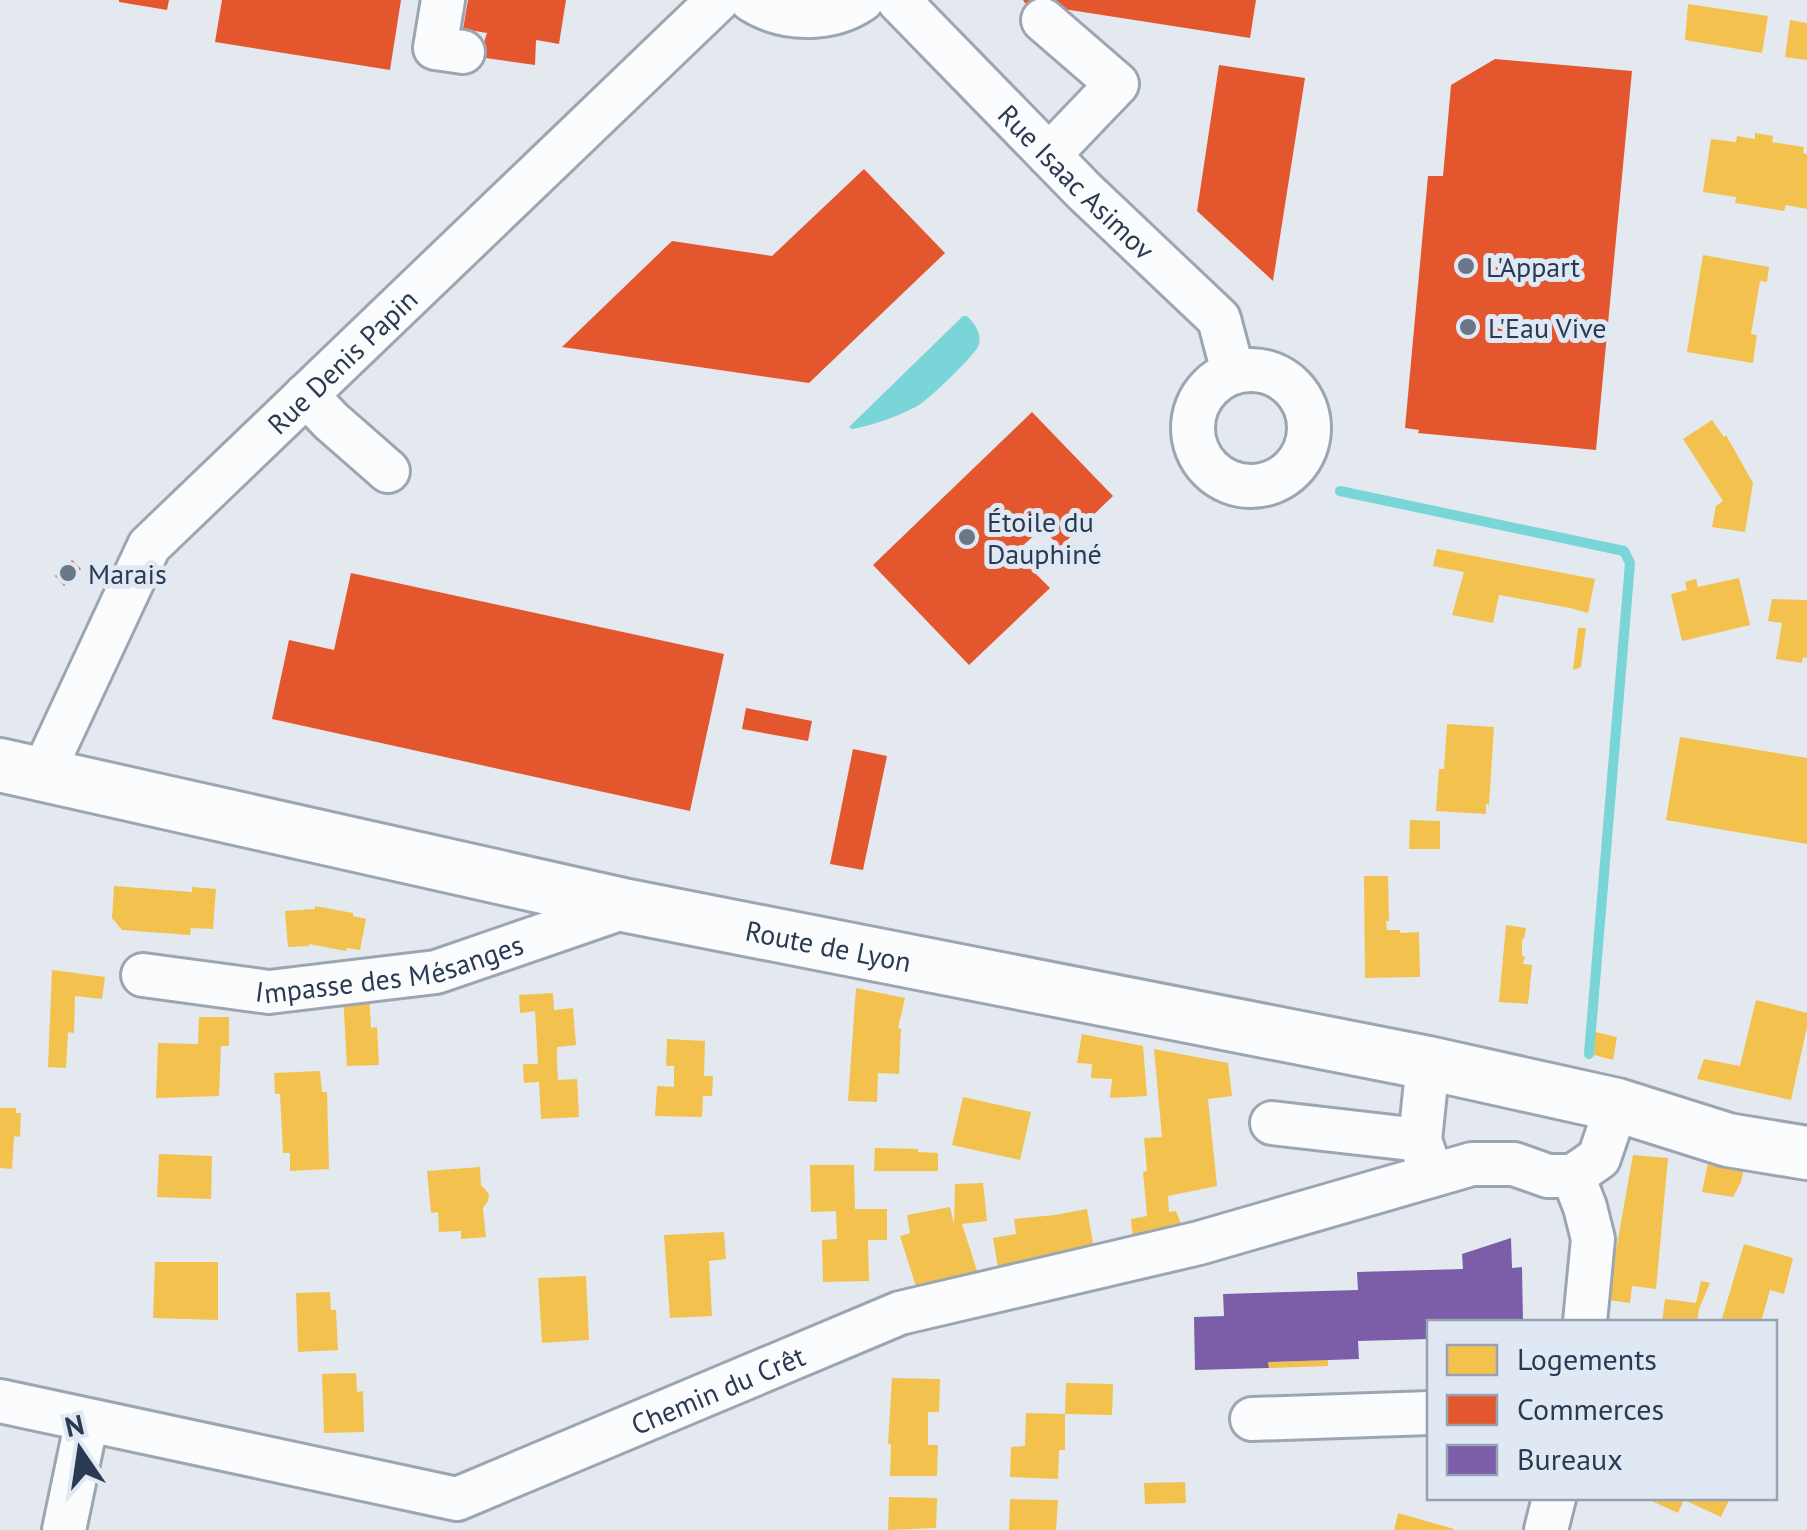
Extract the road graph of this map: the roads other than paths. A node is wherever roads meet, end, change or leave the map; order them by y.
1 (443, 0) edge
2 (718, 0) edge
3 (751, 0) edge
4 (862, 0) edge
5 (898, 0) edge
6 (1043, 20) dead end
7 (464, 52) dead end
8 (1049, 155) junction
9 (1233, 372) dead end
10 (306, 395) junction
11 (388, 470) dead end
12 (14, 769) edge
13 (628, 906) junction
14 (143, 975) dead end
15 (1428, 1063) junction
16 (1618, 1106) junction
17 (1807, 1122) edge
18 (1272, 1123) dead end
19 (1807, 1154) edge
20 (1426, 1157) junction
21 (1573, 1176) junction
22 (1585, 1320) edge
23 (0, 1401) edge
24 (1427, 1413) edge
25 (1252, 1419) dead end
26 (87, 1420) junction
27 (1554, 1500) edge
28 (64, 1530) edge
29 (1546, 1530) edge

1 - 7 street
2 - 10 street, Rue Denis Papin
3 - 4 street
5 - 8 street, Rue Isaac Asimov
6 - 8 street
8 - 9 street, Rue Isaac Asimov
10 - 11 street
10 - 12 street, Rue Denis Papin
12 - 13 main road, Route de Lyon
13 - 14 street, Impasse des Mésanges
13 - 15 main road, Route de Lyon
15 - 16 main road, Route de Lyon
15 - 20 street
16 - 17 main road
16 - 19 main road
16 - 21 street
18 - 20 street
20 - 21 street, Chemin du Crêt
20 - 26 street, Chemin du Crêt
21 - 22 street
23 - 26 street, Chemin du Crêt
24 - 25 street
26 - 28 street
27 - 29 street

